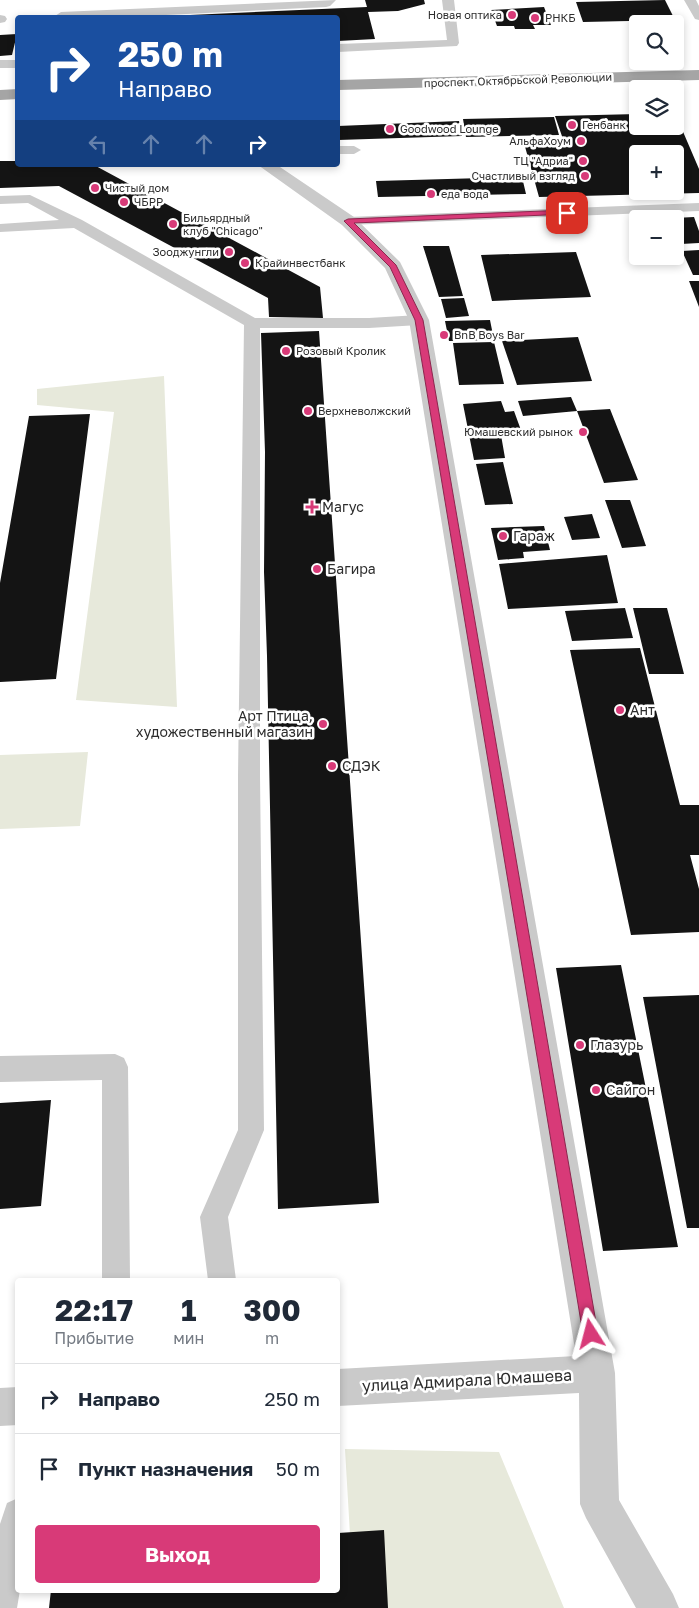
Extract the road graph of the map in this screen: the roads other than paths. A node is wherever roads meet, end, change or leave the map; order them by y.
1 (63, 0) edge
2 (330, 0) edge
3 (448, 0) edge
4 (690, 0) edge
5 (210, 4) edge
6 (61, 15) edge
7 (84, 15) edge
8 (699, 16) edge
9 (340, 48) edge
10 (0, 64) edge
11 (15, 64) edge
12 (699, 75) edge
13 (340, 85) edge
14 (0, 94) edge
15 (15, 94) edge
16 (340, 150) edge
17 (354, 150) dead end
18 (269, 167) edge
19 (0, 200) edge
20 (699, 207) edge
21 (348, 221) junction
22 (77, 223) junction
23 (0, 228) edge
24 (419, 320) junction
25 (252, 323) junction
26 (0, 1069) edge
27 (116, 1278) edge
28 (222, 1278) edge
29 (597, 1373) junction
30 (340, 1388) edge
31 (15, 1406) edge
32 (0, 1407) edge
33 (15, 1530) edge
34 (0, 1608) edge
35 (659, 1608) edge

1 - 6 lane
2 - 5 lane
3 - 9 lane
4 - 8 lane
5 - 7 lane
10 - 11 lane
12 - 13 main road, проспект Октябрьской Революции
14 - 15 main road
16 - 17 lane
18 - 21 street
19 - 22 lane
20 - 21 lane
21 - 24 street
22 - 23 lane
22 - 25 lane
24 - 25 lane
24 - 29 street
25 - 28 lane
26 - 27 lane
29 - 30 street, улица Адмирала Юмашева
29 - 35 street
31 - 32 street
33 - 34 lane

